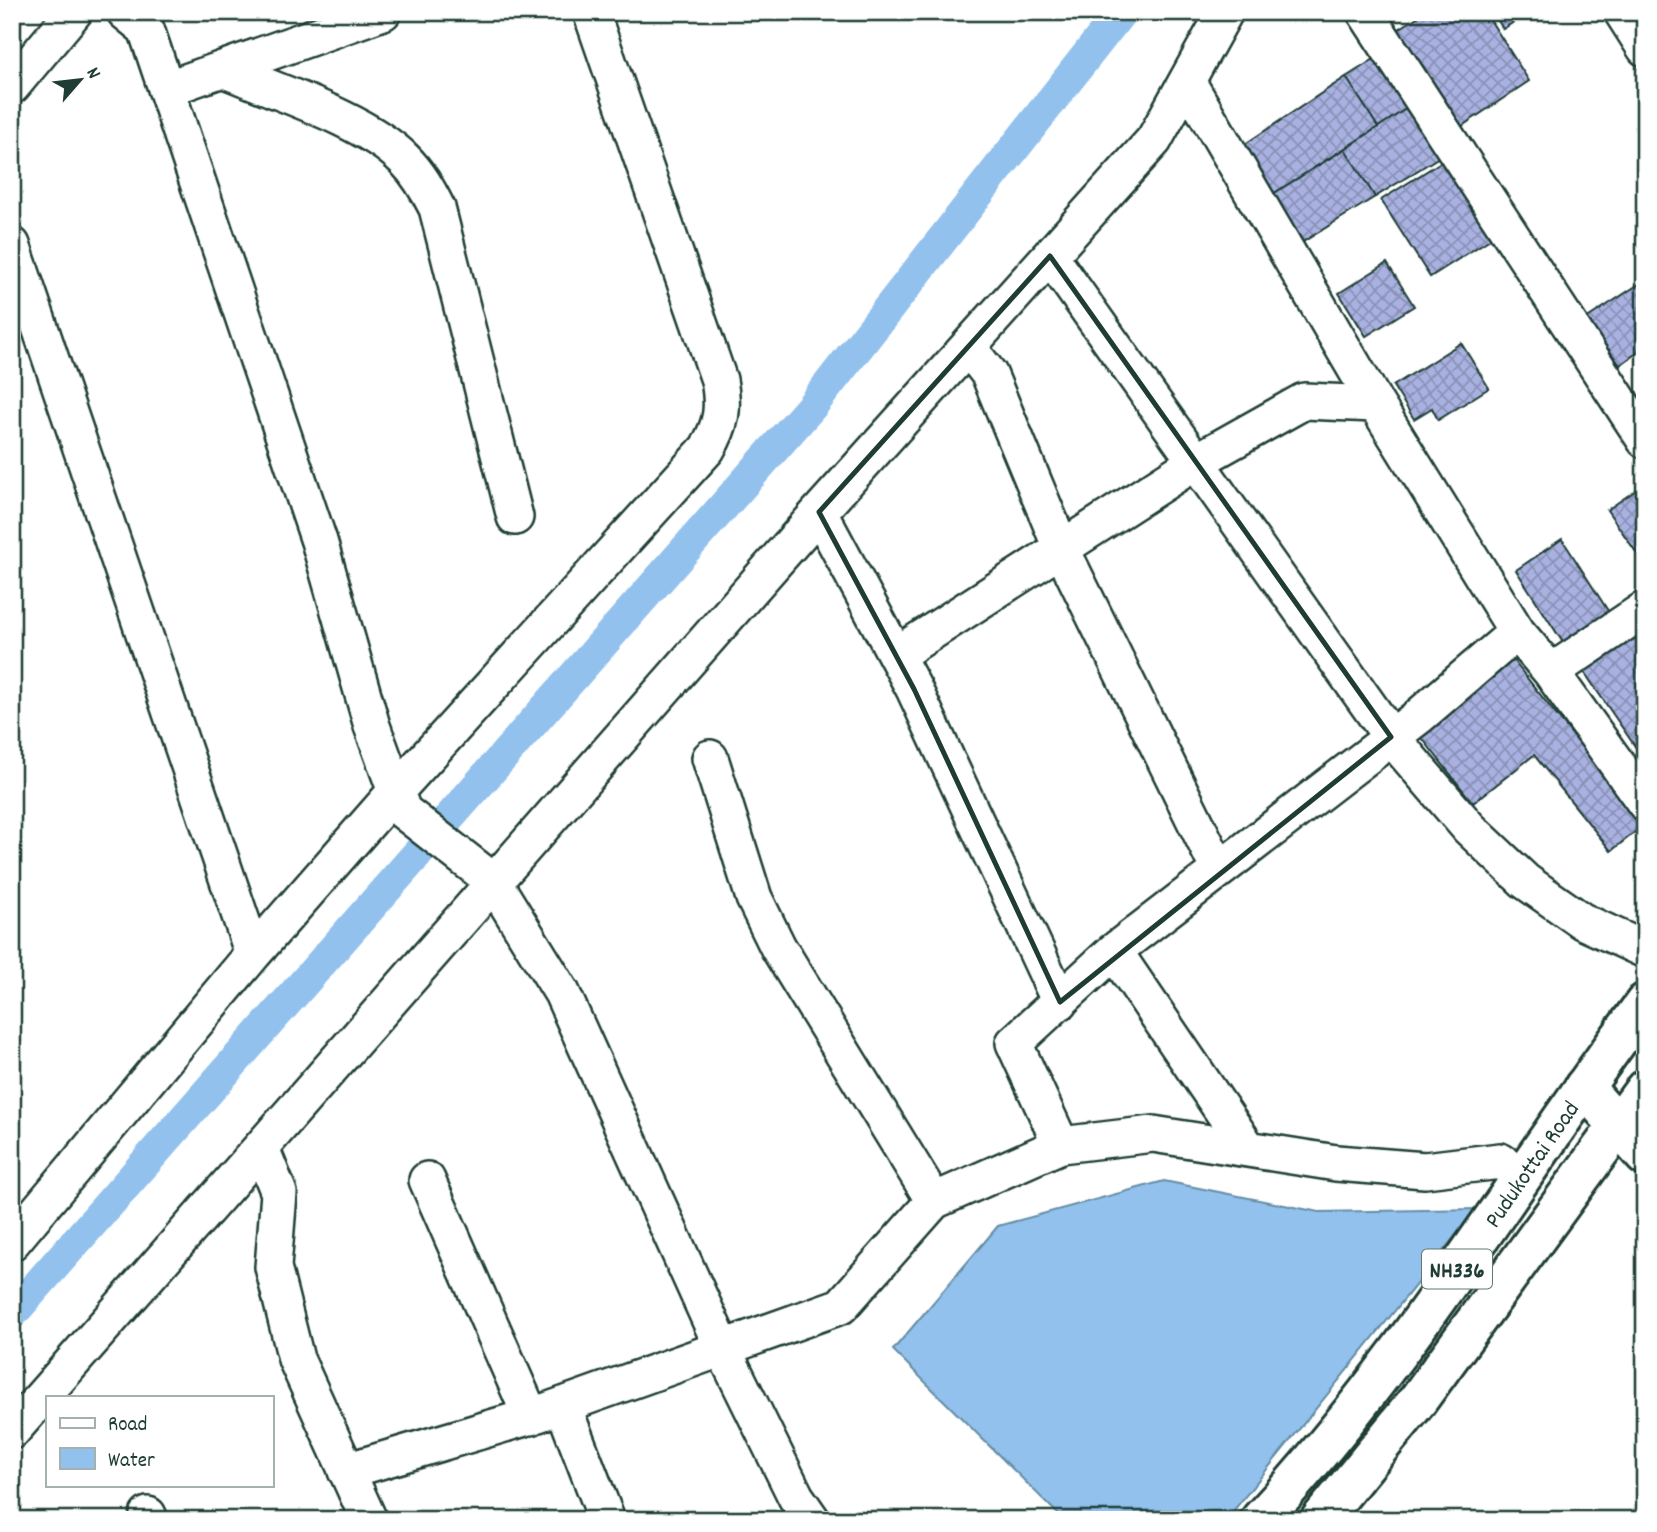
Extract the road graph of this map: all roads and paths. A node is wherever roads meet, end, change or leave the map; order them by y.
1 (74, 12) edge
2 (125, 12) edge
3 (383, 12) edge
4 (591, 12) edge
5 (1224, 12) edge
6 (1365, 12) edge
7 (1622, 12) edge
8 (1645, 48) edge
9 (223, 69) junction
10 (1187, 81) junction
11 (12, 86) edge
12 (166, 89) junction
13 (12, 245) edge
14 (1050, 256) junction
15 (968, 347) junction
16 (1376, 404) junction
17 (1645, 440) edge
18 (1197, 461) junction
19 (819, 512) junction
20 (515, 517) dead end
21 (1061, 548) junction
22 (1645, 609) edge
23 (1517, 632) junction
24 (896, 655) junction
25 (1551, 672) junction
26 (1391, 737) junction
27 (710, 758) dead end
28 (400, 801) junction
29 (1645, 803) edge
30 (1219, 870) junction
31 (483, 874) junction
32 (1645, 950) edge
33 (1114, 951) junction
34 (253, 954) junction
35 (1060, 1002) junction
36 (1643, 1008) edge
37 (1584, 1087) junction
38 (1645, 1089) edge
39 (1617, 1125) junction
40 (1061, 1144) junction
41 (1247, 1147) junction
42 (261, 1148) junction
43 (1645, 1156) edge
44 (1523, 1176) junction
45 (427, 1180) dead end
46 (934, 1201) junction
47 (12, 1242) edge
48 (723, 1349) junction
49 (547, 1411) junction
50 (12, 1431) edge
51 (346, 1471) junction
52 (1302, 1475) junction
53 (1328, 1517) edge
54 (369, 1520) edge
55 (607, 1520) edge
56 (811, 1520) edge
57 (1260, 1520) edge

1 - 11 street
2 - 12 street
3 - 9 street
4 - 28 street
5 - 10 street
6 - 17 street
7 - 8 street
9 - 12 street
9 - 20 street
10 - 14 street
10 - 16 street
12 - 28 street
13 - 34 street
14 - 15 street
14 - 18 street
15 - 19 street
15 - 21 street
16 - 18 street
16 - 23 street
18 - 21 street
18 - 26 street
19 - 24 street
19 - 31 street
21 - 24 street
21 - 30 street
22 - 25 street
23 - 25 street
23 - 26 street
24 - 35 street
25 - 29 street
26 - 30 street
26 - 32 street
27 - 46 street
28 - 31 street
28 - 34 street
30 - 33 street
31 - 42 street
31 - 48 street
33 - 35 street
33 - 41 street
34 - 47 street
35 - 40 street
36 - 37 main road, Pudukottai Road / NH336
37 - 39 main road
37 - 44 main road, Pudukottai Road / NH336
38 - 39 main road, Pudukottai Road / NH336
39 - 43 main road
39 - 53 main road, Pudukottai Road / NH336
40 - 41 street
40 - 46 street
41 - 44 street
42 - 50 street
42 - 51 street
44 - 52 main road, Pudukottai Road / NH336
45 - 49 street
46 - 48 street
48 - 49 street
48 - 56 street
49 - 51 street
49 - 55 street
51 - 54 street
52 - 53 street
52 - 57 main road, Pudukottai Road / NH336

